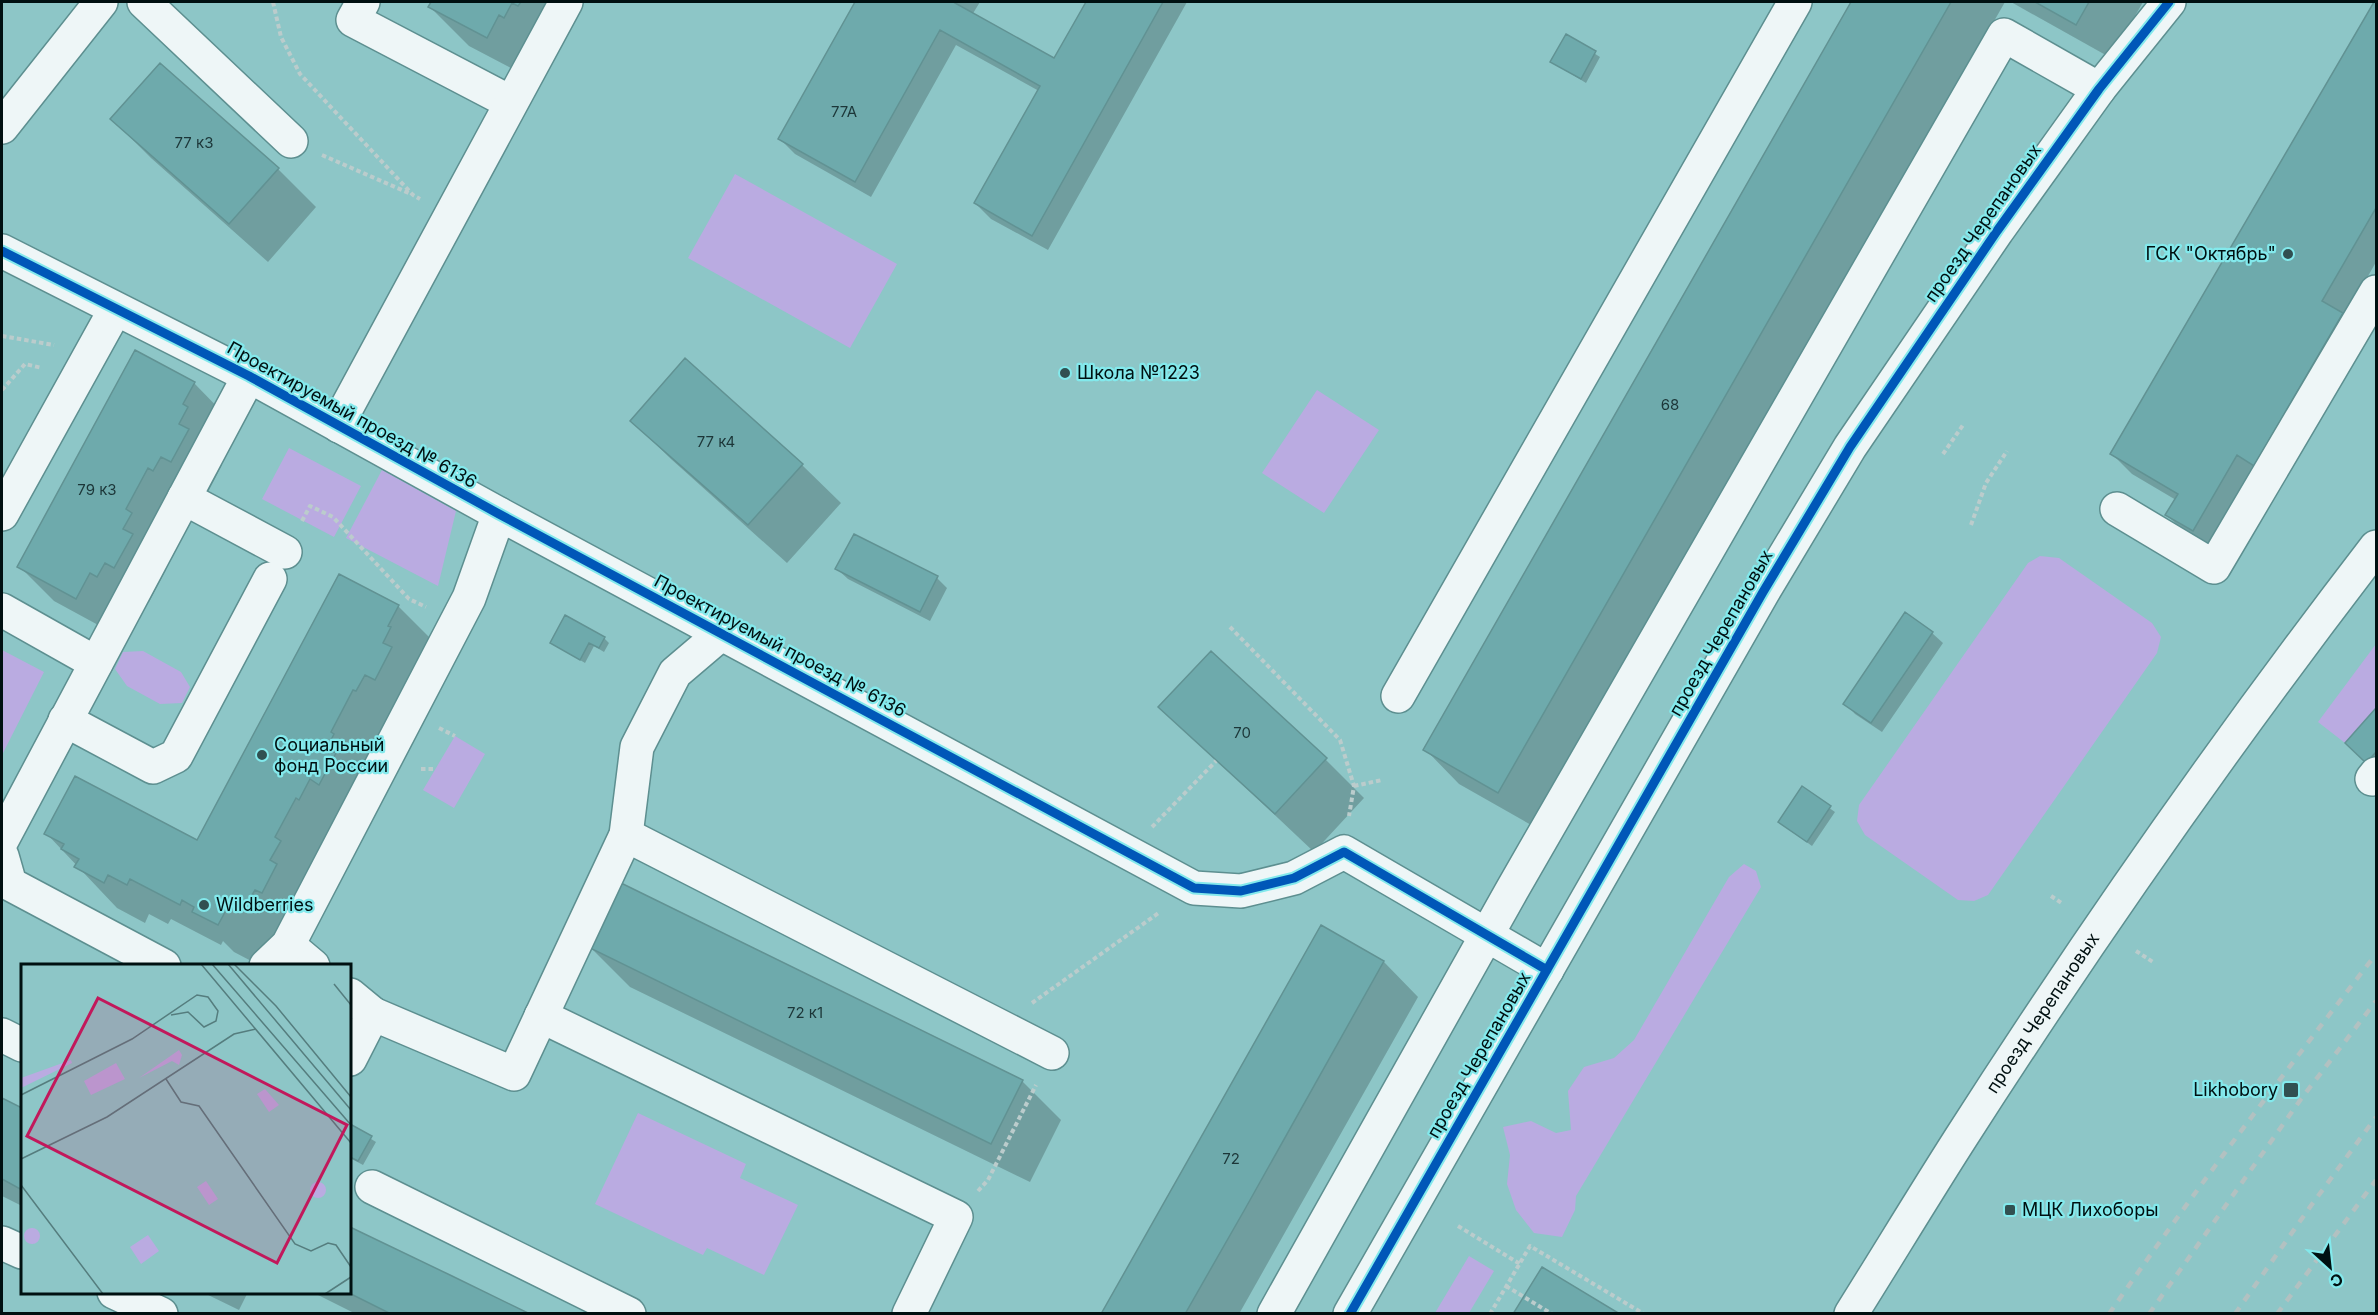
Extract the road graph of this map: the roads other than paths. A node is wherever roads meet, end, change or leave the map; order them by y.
1 (101, 2) edge
2 (144, 2) edge
3 (363, 2) edge
4 (566, 2) edge
5 (1795, 2) edge
6 (2169, 2) edge
7 (2099, 89) junction
8 (510, 102) junction
9 (2, 127) edge
10 (291, 141) road end
11 (2, 251) edge
12 (2376, 292) edge
13 (115, 310) junction
14 (249, 376) junction
15 (339, 426) junction
16 (184, 498) junction
17 (2117, 509) dead end
18 (2, 514) edge
19 (500, 514) junction
20 (2376, 547) edge
21 (2, 610) edge
22 (722, 633) junction
23 (96, 663) junction
24 (1398, 696) dead end
25 (65, 720) junction
26 (626, 836) junction
27 (2, 840) edge
28 (2, 856) edge
29 (1487, 936) junction
30 (289, 959) edge
31 (160, 964) edge
32 (1547, 970) junction
33 (361, 1005) edge
34 (541, 1016) junction
35 (2, 1035) edge
36 (21, 1044) edge
37 (1052, 1053) road end
38 (351, 1054) edge
39 (372, 1187) dead end
40 (2, 1243) edge
41 (21, 1252) edge
42 (116, 1294) edge
43 (161, 1314) edge
44 (629, 1314) edge
45 (909, 1314) edge
46 (1274, 1314) edge
47 (1350, 1314) edge
48 (1851, 1314) edge

1 - 9 street
2 - 10 street
3 - 8 street
4 - 8 street
5 - 24 street
6 - 7 street, проезд Черепановых
7 - 29 street
7 - 32 street, проезд Черепановых
8 - 15 street
11 - 13 street, Проектируемый проезд № 6136
12 - 17 street
13 - 14 street, Проектируемый проезд № 6136
13 - 18 street
14 - 15 street, Проектируемый проезд № 6136
14 - 16 street
15 - 19 street, Проектируемый проезд № 6136
16 - 23 street
16 - 25 street
19 - 22 street, Проектируемый проезд № 6136
19 - 30 street
20 - 48 street, проезд Черепановых
21 - 23 street
22 - 26 street
22 - 29 street, Проектируемый проезд № 6136
23 - 25 street
25 - 27 street
26 - 34 street
26 - 37 street
28 - 31 street
29 - 32 street
29 - 46 street
32 - 47 street, проезд Черепановых
33 - 34 street
33 - 38 street
34 - 45 street
35 - 36 street
39 - 44 street
40 - 41 street
42 - 43 street

